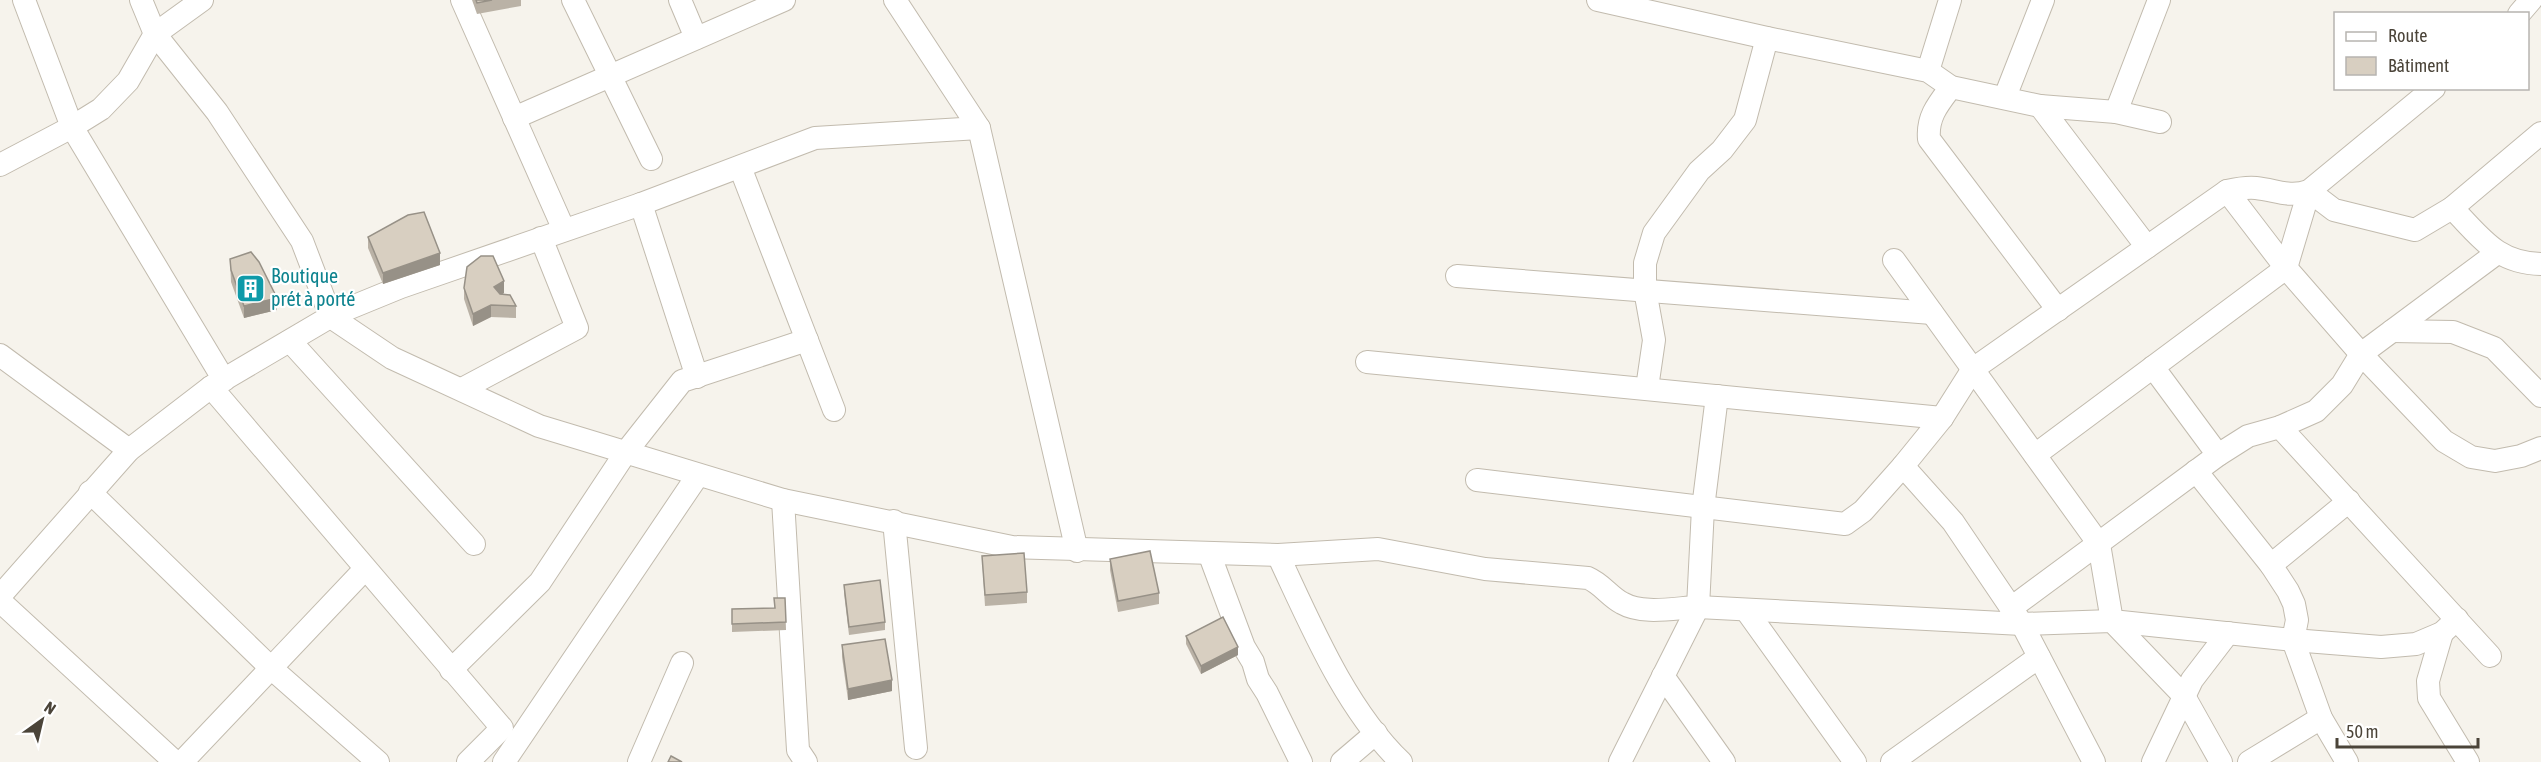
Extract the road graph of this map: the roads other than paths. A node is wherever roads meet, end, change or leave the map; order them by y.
1 (24, 0) edge
2 (141, 0) edge
3 (202, 0) edge
4 (462, 0) edge
5 (573, 0) edge
6 (680, 0) edge
7 (784, 0) edge
8 (895, 0) edge
9 (1598, 0) edge
10 (1950, 0) edge
11 (2043, 0) edge
12 (2159, 0) edge
13 (2531, 0) edge
14 (753, 6) edge
15 (1685, 9) edge
16 (2521, 12) edge
17 (155, 34) junction
18 (1767, 38) junction
19 (696, 39) junction
20 (1928, 71) junction
21 (610, 76) junction
22 (1952, 87) junction
23 (2432, 90) edge
24 (2005, 97) junction
25 (2040, 106) junction
26 (2116, 112) junction
27 (514, 118) junction
28 (2160, 122) dead end
29 (72, 127) junction
30 (979, 128) junction
31 (2541, 133) edge
32 (651, 159) dead end
33 (0, 165) edge
34 (740, 166) junction
35 (2227, 191) junction
36 (2309, 191) junction
37 (641, 204) junction
38 (2452, 208) junction
39 (564, 231) junction
40 (541, 238) junction
41 (2147, 247) junction
42 (2497, 253) junction
43 (1894, 260) dead end
44 (2541, 264) edge
45 (2286, 267) junction
46 (1457, 276) dead end
47 (1645, 291) junction
48 (2058, 310) junction
49 (1932, 313) junction
50 (331, 318) junction
51 (2392, 331) junction
52 (807, 340) junction
53 (290, 341) junction
54 (2361, 354) junction
55 (2, 360) edge
56 (1367, 362) dead end
57 (2153, 367) junction
58 (1973, 369) junction
59 (697, 377) junction
60 (217, 383) junction
61 (1647, 388) junction
62 (462, 389) junction
63 (1717, 396) junction
64 (2541, 396) edge
65 (834, 410) dead end
66 (1942, 418) junction
67 (2280, 427) junction
68 (2541, 448) edge
69 (129, 450) junction
70 (626, 452) junction
71 (2035, 455) junction
72 (2218, 455) junction
73 (1903, 465) junction
74 (2196, 471) junction
75 (698, 475) junction
76 (1477, 480) dead end
77 (90, 492) junction
78 (783, 500) junction
79 (2349, 501) junction
80 (1703, 508) junction
81 (894, 521) junction
82 (474, 544) dead end
83 (2099, 544) junction
84 (1077, 550) junction
85 (1209, 553) junction
86 (1278, 555) junction
87 (2271, 565) junction
88 (365, 569) junction
89 (0, 599) edge
90 (1698, 607) junction
91 (1746, 610) junction
92 (2017, 616) junction
93 (2112, 621) junction
94 (2450, 626) junction
95 (2228, 633) junction
96 (2293, 640) junction
97 (2490, 656) dead end
98 (2039, 657) junction
99 (682, 663) dead end
100 (271, 668) junction
101 (451, 670) junction
102 (1663, 676) junction
103 (2184, 696) junction
104 (2321, 717) junction
105 (1376, 733) junction
106 (916, 748) dead end
107 (176, 762) edge
108 (182, 762) edge
109 (378, 762) edge
110 (468, 762) edge
111 (504, 762) edge
112 (639, 762) edge
113 (806, 762) edge
114 (1301, 762) edge
115 (1342, 762) edge
116 (1401, 762) edge
117 (1620, 762) edge
118 (1725, 762) edge
119 (1855, 762) edge
120 (1892, 762) edge
121 (2094, 762) edge
122 (2153, 762) edge
123 (2221, 762) edge
124 (2249, 762) edge
125 (2347, 762) edge
126 (2468, 762) edge

1 - 29 street
2 - 17 street
3 - 17 street
4 - 27 street
5 - 21 street
6 - 19 street
7 - 14 street
8 - 30 street
9 - 15 street
10 - 20 street
11 - 24 street
12 - 26 street
13 - 16 street
14 - 19 street
15 - 18 street
17 - 29 street
17 - 50 street
18 - 20 street
18 - 47 street
19 - 21 street
20 - 22 street
21 - 27 street
21 - 32 street
22 - 24 street
22 - 48 street
23 - 36 street
24 - 25 street
25 - 26 street
25 - 41 street
26 - 28 street
27 - 39 street
29 - 33 street
29 - 60 street
30 - 34 street
30 - 84 street
31 - 38 street
34 - 37 street
34 - 52 street
35 - 36 street
35 - 41 street
35 - 45 street
36 - 38 street
36 - 45 street
37 - 39 street
37 - 59 street
38 - 42 street
39 - 40 street
40 - 50 street
40 - 62 street
41 - 48 street
42 - 44 street
42 - 51 street
43 - 49 street
45 - 54 street
45 - 57 street
46 - 47 street
47 - 49 street
47 - 61 street
48 - 58 street
49 - 58 street
50 - 53 street
50 - 62 street
51 - 54 street
51 - 64 street
52 - 59 street
52 - 65 street
53 - 60 street
53 - 82 street
54 - 67 street
54 - 68 street
55 - 69 street
56 - 61 street
57 - 71 street
57 - 72 street
58 - 66 street
58 - 71 street
59 - 70 street
60 - 69 street
60 - 88 street
61 - 63 street
62 - 70 street
63 - 66 street
63 - 80 street
66 - 73 street
67 - 72 street
67 - 79 street
69 - 77 street
70 - 75 street
70 - 101 street
71 - 83 street
72 - 74 street
73 - 80 street
73 - 92 street
74 - 83 street
74 - 87 street
75 - 78 street
75 - 111 street
76 - 80 street
77 - 89 street
77 - 100 street
78 - 81 street
78 - 113 street
79 - 87 street
79 - 94 street
80 - 90 street
81 - 84 street
81 - 106 street
83 - 92 street
83 - 93 street
84 - 85 street
85 - 86 street
85 - 114 street
86 - 90 street
86 - 105 street
87 - 96 street
88 - 100 street
88 - 101 street
89 - 107 street
90 - 91 street
90 - 102 street
91 - 92 street
91 - 119 street
92 - 93 street
92 - 98 street
93 - 95 street
93 - 103 street
94 - 96 street
94 - 97 street
94 - 126 street
95 - 96 street
95 - 103 street
96 - 104 street
98 - 120 street
98 - 121 street
99 - 112 street
100 - 108 street
100 - 109 street
101 - 110 street
102 - 117 street
102 - 118 street
103 - 122 street
103 - 123 street
104 - 124 street
104 - 125 street
105 - 115 street
105 - 116 street

